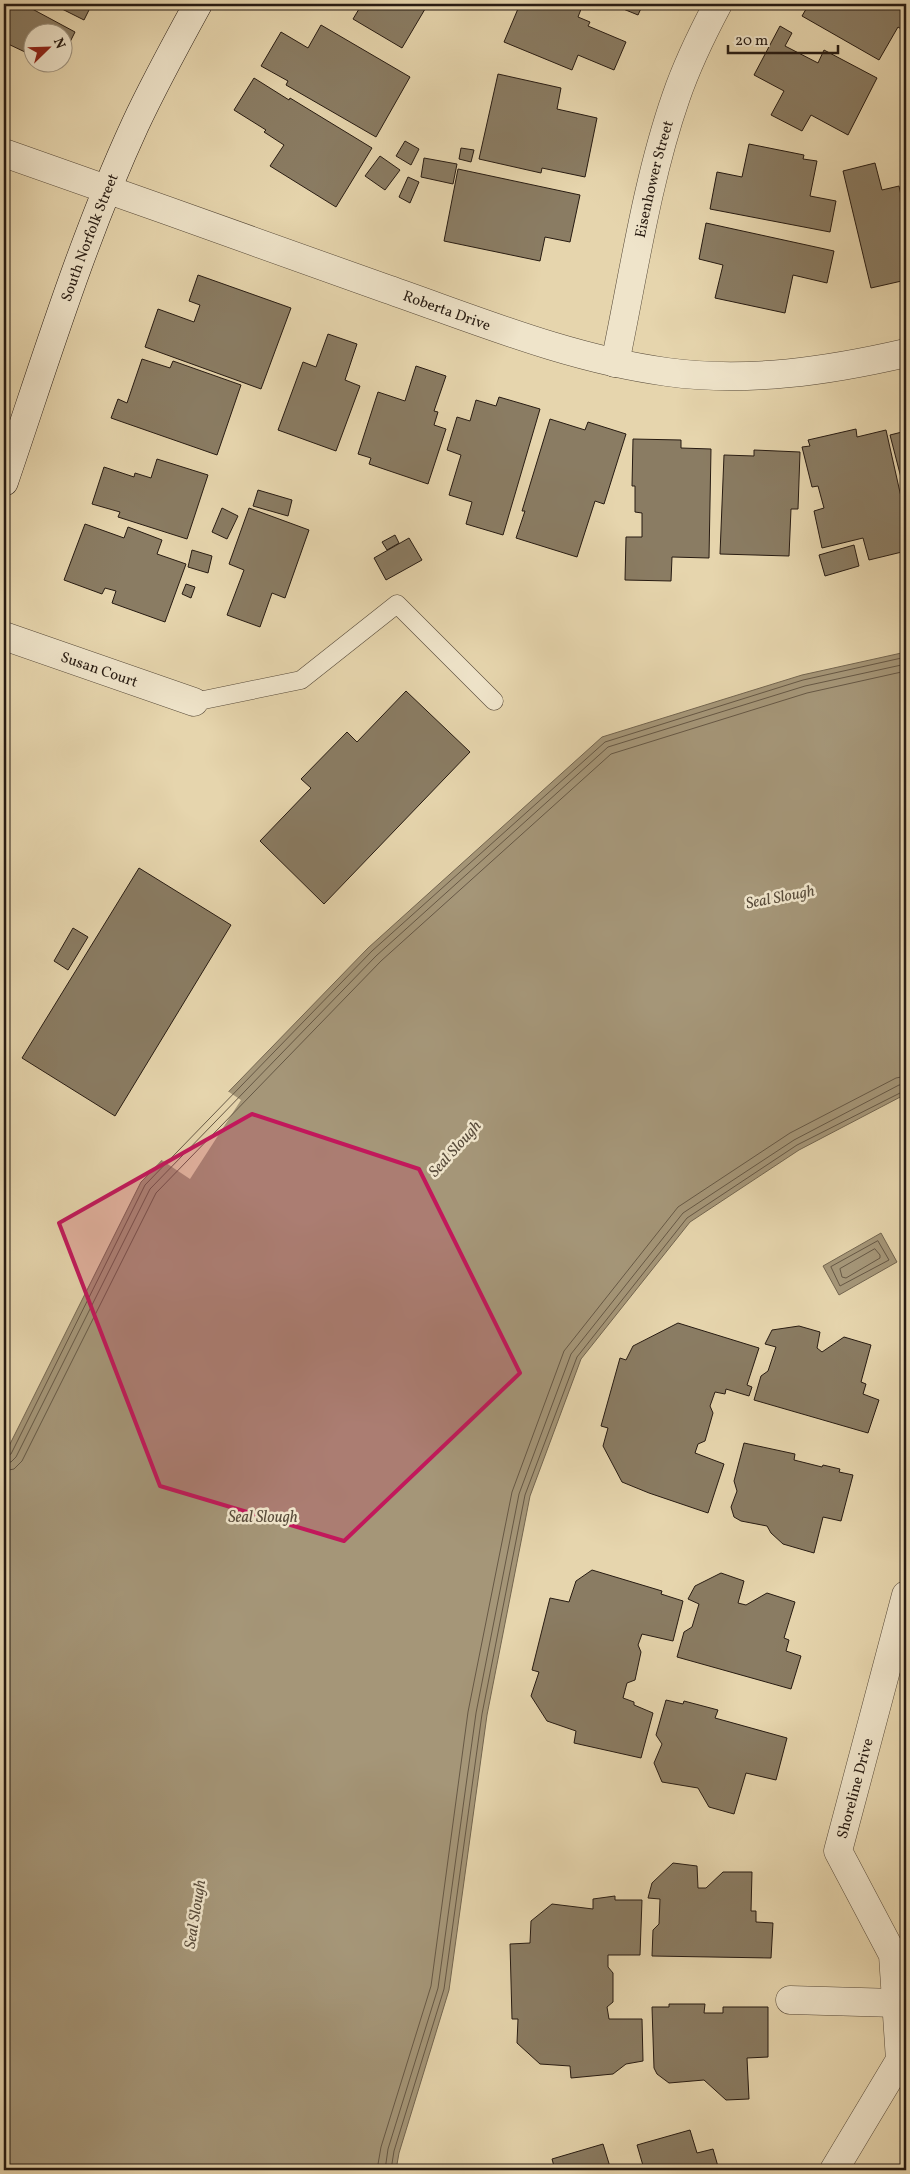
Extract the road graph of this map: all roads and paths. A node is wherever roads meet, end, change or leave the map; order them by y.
1 (198, 4) edge
2 (718, 4) edge
3 (4, 153) edge
4 (107, 190) junction
5 (906, 353) edge
6 (615, 364) junction
7 (4, 482) edge
8 (4, 636) edge
9 (494, 701) dead end
10 (194, 702) joint
11 (906, 1595) edge
12 (790, 2000) dead end
13 (896, 2003) junction
14 (834, 2170) edge

1 - 4 street, South Norfolk Street
2 - 6 street, Eisenhower Street
3 - 4 street, Roberta Drive
4 - 6 street, Roberta Drive
4 - 7 street, South Norfolk Street
5 - 6 street, Roberta Drive
8 - 10 street, Susan Court
9 - 10 lane
11 - 13 street, Shoreline Drive
12 - 13 street
13 - 14 street, Shoreline Drive

